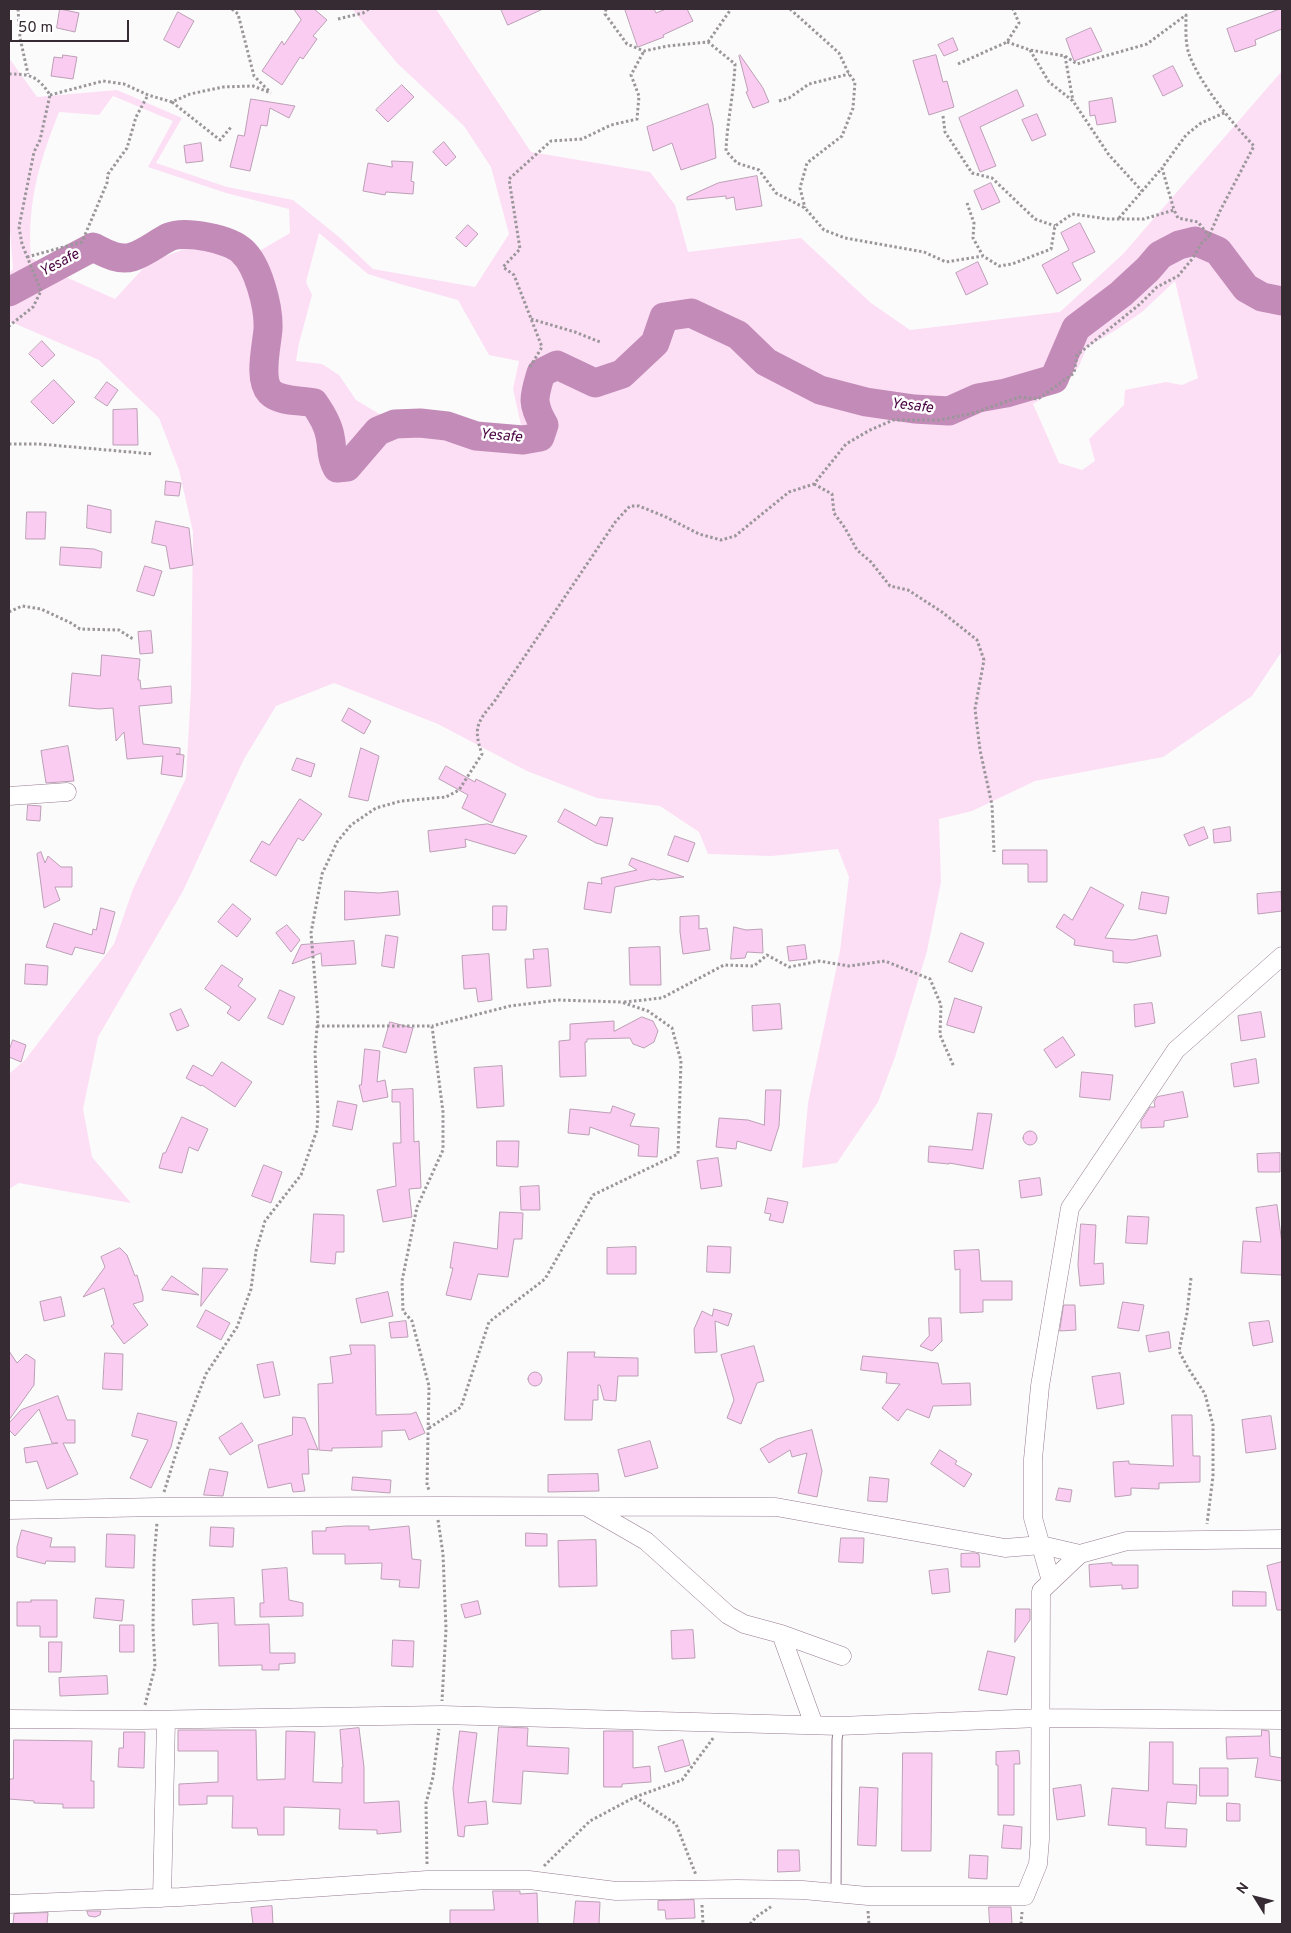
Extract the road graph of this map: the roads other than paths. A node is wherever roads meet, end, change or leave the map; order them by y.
1 (67, 792) dead end
2 (9, 796) edge
3 (1282, 956) edge
4 (585, 1505) junction
5 (9, 1510) edge
6 (1282, 1539) edge
7 (1041, 1545) junction
8 (1080, 1554) junction
9 (1051, 1581) junction
10 (782, 1634) junction
11 (842, 1656) dead end
12 (1040, 1718) junction
13 (9, 1719) edge
14 (166, 1720) junction
15 (1282, 1720) edge
16 (814, 1725) junction
17 (839, 1726) junction
18 (836, 1893) junction
19 (162, 1898) junction
20 (9, 1904) edge

1 - 2 street
3 - 7 street
4 - 5 street
4 - 7 street
4 - 10 street
6 - 8 street
7 - 8 street
7 - 9 street
8 - 9 street
9 - 12 street
10 - 11 street
10 - 16 street
12 - 15 street
12 - 17 street
12 - 18 street
13 - 14 street
14 - 16 street
14 - 19 street
16 - 17 street
17 - 18 lane
18 - 19 street
19 - 20 street

